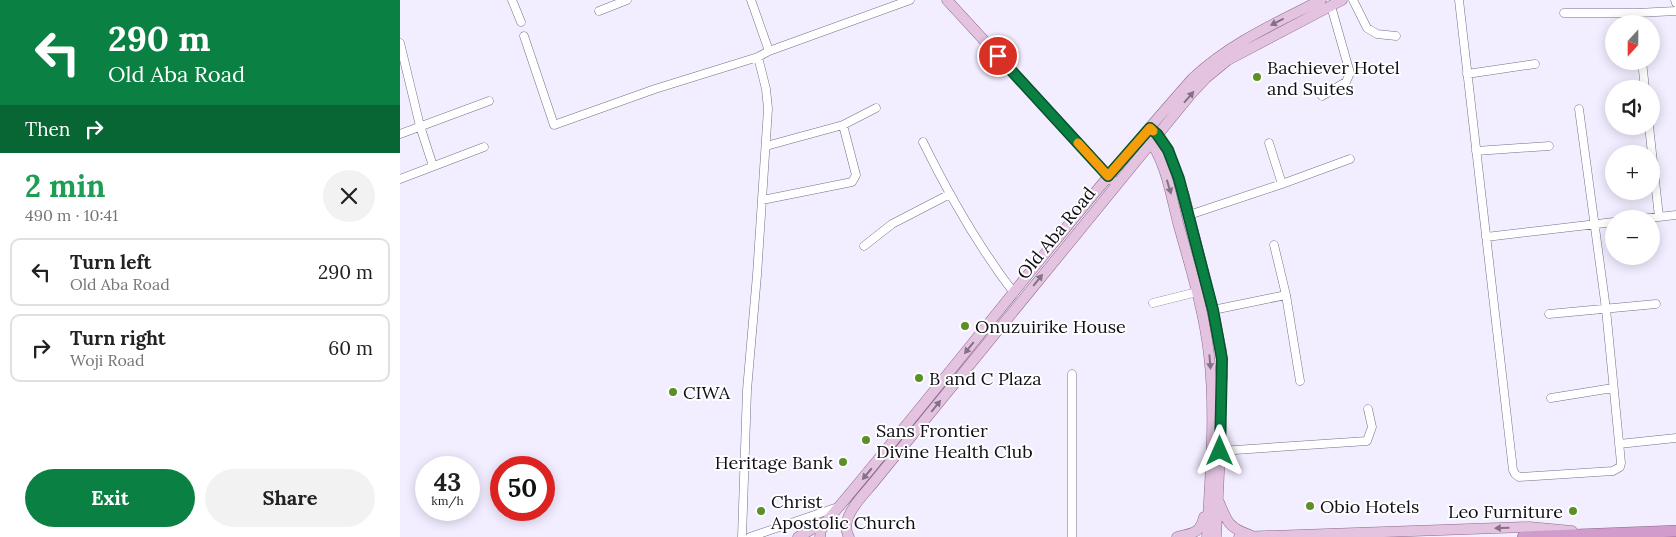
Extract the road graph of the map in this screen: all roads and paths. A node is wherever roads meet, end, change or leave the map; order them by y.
1 (512, 0) edge
2 (627, 0) edge
3 (752, 0) edge
4 (910, 0) edge
5 (947, 0) edge
6 (1321, 0) edge
7 (1342, 0) edge
8 (1353, 0) edge
9 (1459, 0) edge
10 (1331, 6) junction
11 (599, 11) dead end
12 (1676, 11) edge
13 (1564, 13) dead end
14 (1637, 13) joint
15 (521, 22) dead end
16 (524, 36) dead end
17 (1396, 36) dead end
18 (400, 44) edge
19 (769, 52) junction
20 (758, 57) junction
21 (1535, 64) dead end
22 (1467, 74) junction
23 (1322, 96) dead end
24 (489, 101) dead end
25 (876, 108) dead end
26 (1579, 108) dead end
27 (843, 125) junction
28 (420, 126) junction
29 (400, 134) edge
30 (1151, 135) junction
31 (1650, 135) edge
32 (923, 142) dead end
33 (1269, 143) dead end
34 (766, 146) junction
35 (1549, 146) dead end
36 (484, 148) dead end
37 (1476, 151) junction
38 (1350, 159) dead end
39 (433, 166) junction
40 (1108, 176) junction
41 (400, 179) edge
42 (1116, 184) junction
43 (1282, 184) junction
44 (950, 194) junction
45 (762, 200) junction
46 (1658, 210) edge
47 (1189, 215) junction
48 (1676, 215) edge
49 (1660, 217) edge
50 (1605, 223) edge
51 (1595, 224) junction
52 (1486, 237) junction
53 (1274, 245) dead end
54 (864, 246) dead end
55 (1197, 292) junction
56 (1014, 293) junction
57 (1286, 295) junction
58 (1153, 303) dead end
59 (1656, 304) dead end
60 (1606, 309) junction
61 (1213, 310) junction
62 (1549, 314) dead end
63 (1072, 374) dead end
64 (1300, 382) dead end
65 (1613, 388) junction
66 (1551, 398) dead end
67 (1368, 409) dead end
68 (1676, 438) edge
69 (1619, 444) junction
70 (1220, 451) junction
71 (1213, 500) junction
72 (838, 507) junction
73 (826, 522) junction
74 (1676, 532) edge
75 (1603, 534) junction
76 (1256, 536) edge
77 (742, 537) edge
78 (750, 537) edge
79 (798, 537) edge
80 (820, 537) edge
81 (849, 537) edge
82 (1072, 537) edge
83 (1177, 537) edge
84 (1206, 537) edge
85 (1216, 537) edge
86 (1238, 537) edge
87 (1523, 537) edge

1 - 15 street
2 - 11 street
3 - 19 street
4 - 19 street
5 - 40 main road
6 -> 30 main road, Old Aba Road
7 - 10 main road, Old Aba Road
8 - 17 street
9 - 22 street
10 - 23 street
30 -> 10 main road, Old Aba Road
12 - 14 street
13 - 14 street
16 - 20 street
18 - 28 street
19 - 20 street
20 - 34 street
21 - 22 street
22 - 37 street
24 - 28 street
25 - 27 street
26 - 51 street
27 - 34 street
27 - 45 street
28 - 29 street
28 - 39 street
30 - 40 main road, Old Aba Road
30 - 42 main road, Old Aba Road
30 - 47 main road
30 -> 55 main road
31 - 46 street
32 - 44 street
33 - 43 street
34 - 45 street
35 - 37 street
36 - 39 street
37 - 52 street
38 - 43 street
39 - 41 street
40 - 42 main road
40 - 56 main road, Old Aba Road
81 -> 42 main road, Old Aba Road
43 - 47 street
44 - 54 street
44 - 56 street
45 - 77 street
47 - 61 main road
48 - 49 street
50 - 51 street
51 - 52 street
51 - 60 street
52 - 69 street
53 - 57 street
55 - 58 street
55 -> 71 main road
56 -> 72 main road, Old Aba Road
57 - 61 street
57 - 64 street
59 - 60 street
60 - 62 street
60 - 65 street
61 - 70 main road
63 - 82 street
65 - 66 street
65 - 69 street
67 - 70 street
68 - 69 street
70 - 71 main road
71 - 76 main road
71 - 83 main road
71 - 84 main road
71 - 85 main road
72 - 73 main road, Old Aba Road
72 - 78 street
73 - 79 main road
73 - 80 main road, Old Aba Road
74 - 75 highway
75 -> 76 main road
75 - 87 highway
76 - 86 main road

